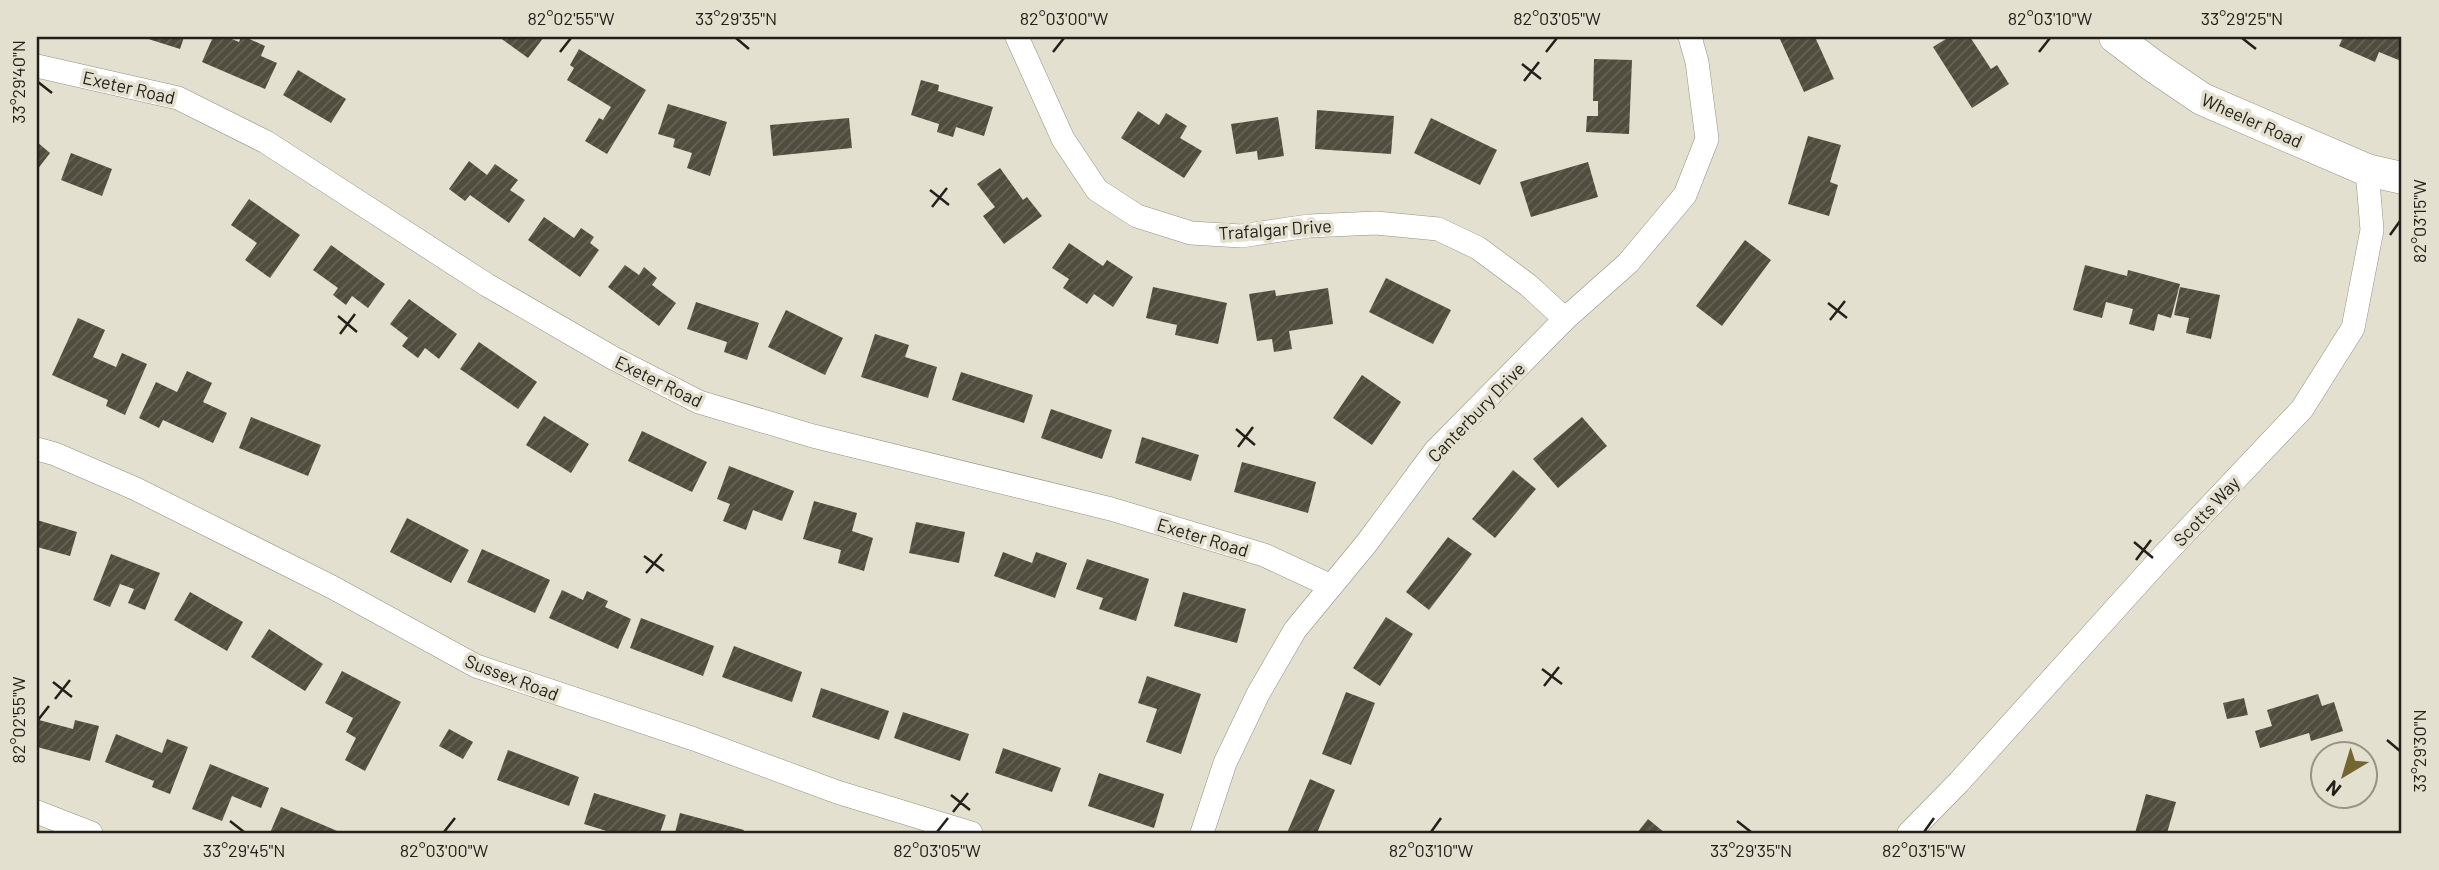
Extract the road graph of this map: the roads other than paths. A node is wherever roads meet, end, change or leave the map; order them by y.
1 (1017, 37) edge
2 (1690, 37) edge
3 (2115, 37) edge
4 (37, 66) edge
5 (2367, 170) junction
6 (2402, 178) edge
7 (1565, 319) junction
8 (37, 449) edge
9 (1331, 586) junction
10 (37, 812) edge
11 (91, 833) edge
12 (971, 833) edge
13 (1202, 833) edge
14 (1909, 833) edge

1 - 7 street, Trafalgar Drive
2 - 7 street, Canterbury Drive
3 - 5 street, Wheeler Road
4 - 9 street, Exeter Road
5 - 6 street, Wheeler Road
5 - 14 street, Scotts Way
7 - 9 street, Canterbury Drive
8 - 12 street, Sussex Road
9 - 13 street, Canterbury Drive
10 - 11 street

